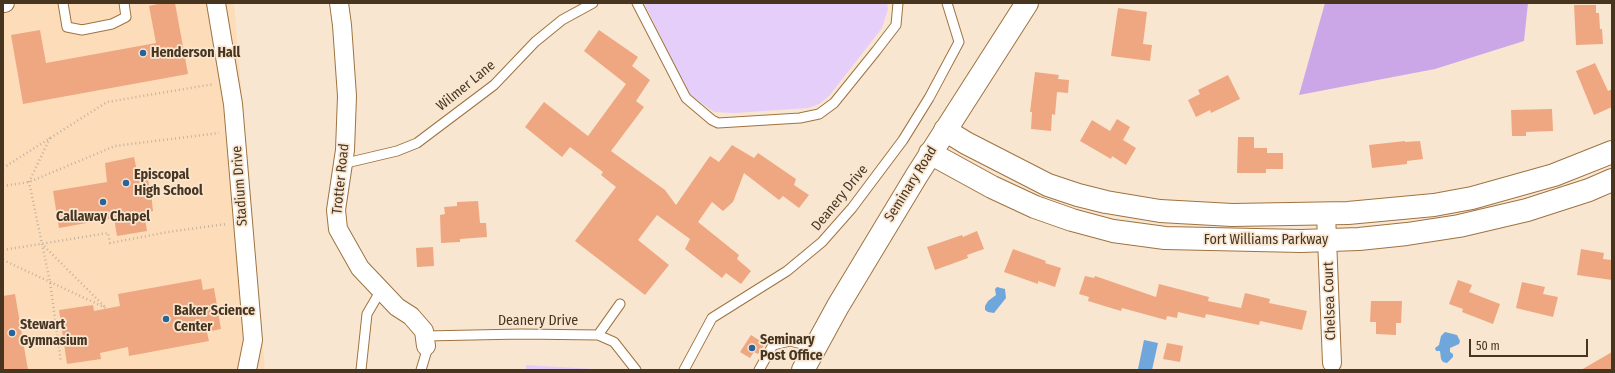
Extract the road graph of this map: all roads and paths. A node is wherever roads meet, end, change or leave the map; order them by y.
1 (63, 3) edge
2 (124, 3) edge
3 (216, 3) edge
4 (339, 3) edge
5 (593, 3) edge
6 (637, 3) edge
7 (898, 3) edge
8 (947, 3) edge
9 (1027, 3) edge
10 (230, 81) junction
11 (236, 130) junction
12 (945, 130) junction
13 (50, 137) junction
14 (1612, 152) edge
15 (930, 153) junction
16 (342, 164) junction
17 (3, 168) edge
18 (1612, 180) edge
19 (29, 182) junction
20 (3, 186) edge
21 (1326, 214) junction
22 (242, 222) junction
23 (1327, 240) junction
24 (42, 244) junction
25 (3, 250) edge
26 (3, 260) edge
27 (50, 282) junction
28 (380, 290) junction
29 (620, 304) dead end
30 (598, 335) junction
31 (425, 341) junction
32 (815, 347) junction
33 (61, 362) dead end
34 (1332, 363) dead end
35 (247, 370) edge
36 (361, 370) edge
37 (421, 370) edge
38 (636, 370) edge
39 (684, 370) edge
40 (759, 370) edge
41 (803, 370) edge

1 - 2 lane
3 - 10 street, Stadium Drive
4 - 16 street, Trotter Road
5 - 16 lane, Wilmer Lane
6 - 7 lane
8 - 39 lane, Deanery Drive
9 - 12 street, Seminary Road
10 - 11 street, Stadium Drive
10 - 13 path
11 - 19 path
11 - 22 street, Stadium Drive
12 - 15 street, Seminary Road
12 - 21 street, Fort Williams Parkway
13 - 17 path
13 - 19 path
14 - 21 street, Fort Williams Parkway
15 - 23 street, Fort Williams Parkway
15 - 32 street, Seminary Road
16 - 28 street, Trotter Road
18 - 23 street, Fort Williams Parkway
19 - 20 path
19 - 24 path
21 - 23 street, Chelsea Court
22 - 24 path
22 - 35 street, Stadium Drive
23 - 34 street, Chelsea Court
24 - 25 path
24 - 27 path
24 - 27 path
26 - 27 path
27 - 33 path
28 - 31 street, Trotter Road
28 - 36 lane
29 - 30 lane
30 - 31 lane, Deanery Drive
30 - 38 lane, Deanery Drive
31 - 37 lane
32 - 40 lane
32 - 41 street, Seminary Road

